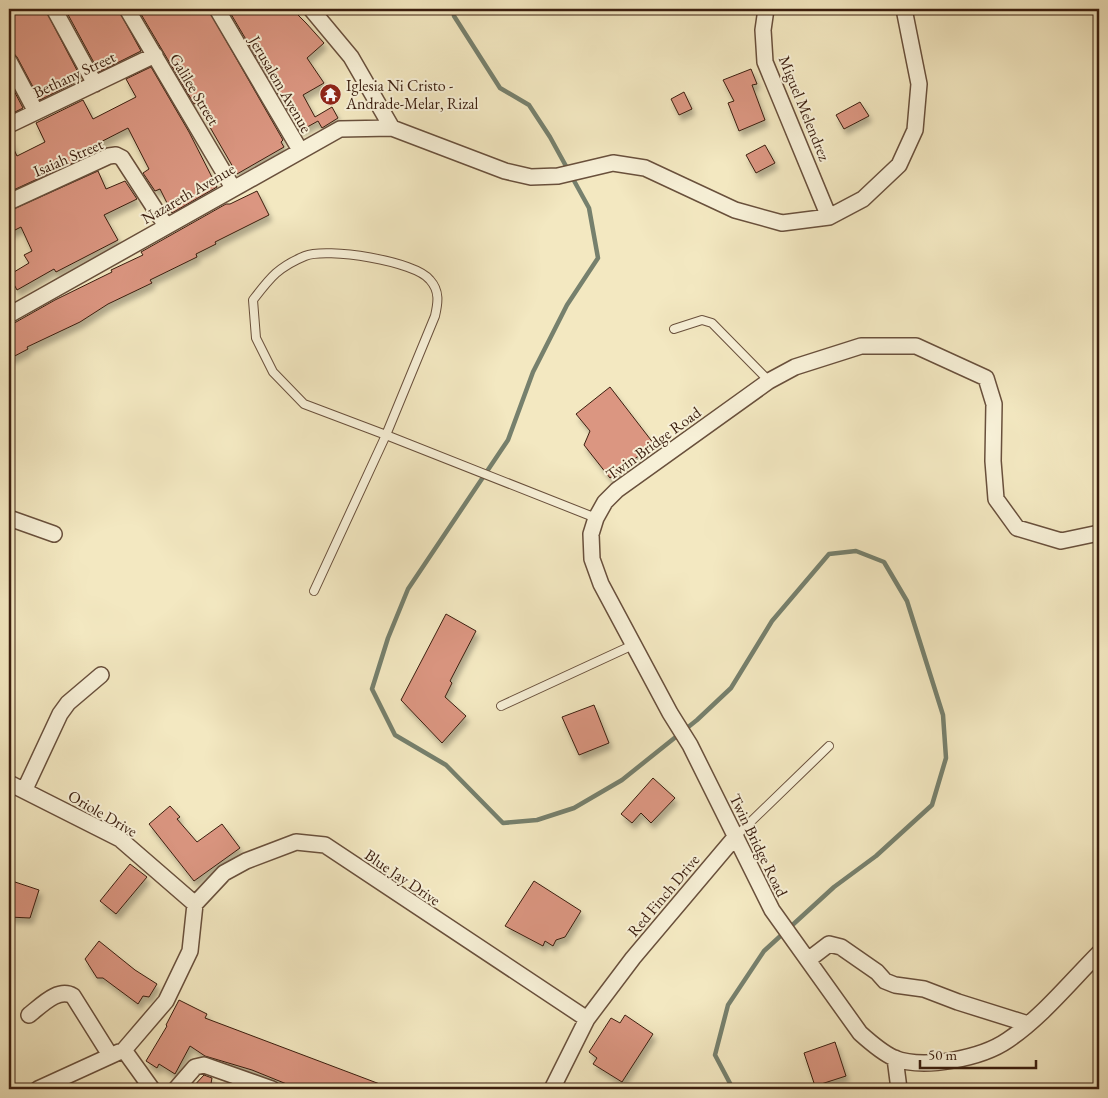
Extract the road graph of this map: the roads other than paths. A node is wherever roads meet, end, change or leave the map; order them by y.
1 (54, 9) edge
2 (127, 9) edge
3 (217, 9) edge
4 (312, 9) edge
5 (766, 9) edge
6 (904, 9) edge
7 (155, 56) junction
8 (9, 61) edge
9 (95, 84) junction
10 (36, 112) junction
11 (9, 125) edge
12 (392, 128) junction
13 (300, 150) junction
14 (233, 188) junction
15 (9, 202) edge
16 (829, 218) junction
17 (166, 226) junction
18 (9, 314) edge
19 (674, 330) dead end
20 (769, 381) junction
21 (386, 435) junction
22 (9, 518) edge
23 (596, 518) junction
24 (54, 534) dead end
25 (1099, 534) edge
26 (314, 591) dead end
27 (633, 645) junction
28 (102, 675) dead end
29 (501, 706) dead end
30 (829, 746) dead end
31 (9, 783) edge
32 (25, 789) junction
33 (736, 836) junction
34 (195, 904) junction
35 (1099, 953) edge
36 (805, 957) junction
37 (29, 1015) dead end
38 (587, 1019) junction
39 (1028, 1024) junction
40 (117, 1053) junction
41 (895, 1058) junction
42 (38, 1089) edge
43 (152, 1089) edge
44 (176, 1089) edge
45 (272, 1089) edge
46 (552, 1089) edge
47 (898, 1089) edge

1 - 9 street
2 - 7 street, Galilee Street
3 - 13 street, Jerusalem Avenue
4 - 12 street
5 - 16 street, Miguel Melendrez
6 - 16 street
7 - 9 street, Bethany Street
7 - 14 street, Galilee Street
8 - 10 street
9 - 10 street, Bethany Street
10 - 11 street, Bethany Street
12 - 13 street, Nazareth Avenue
12 - 16 street
13 - 14 street, Nazareth Avenue
14 - 17 street, Nazareth Avenue
15 - 17 street, Isaiah Street
17 - 18 street, Nazareth Avenue
19 - 20 lane
20 - 23 street, Twin Bridge Road
20 - 25 street, Twin Bridge Road
21 - 21 lane
21 - 23 lane
21 - 26 lane
22 - 24 street
23 - 27 street, Twin Bridge Road
27 - 29 lane
27 - 33 street, Twin Bridge Road
28 - 32 street
30 - 33 lane, Red Finch Drive
31 - 32 street, Oriole Drive
32 - 34 street, Oriole Drive
33 - 36 street, Twin Bridge Road
33 - 38 street, Red Finch Drive
34 - 38 street, Blue Jay Drive
34 - 40 street
35 - 39 street
36 - 39 street
36 - 41 street, Twin Bridge Road
37 - 40 street
38 - 46 street, Red Finch Drive
39 - 41 street
40 - 42 street
40 - 43 street
41 - 47 street
44 - 45 street

